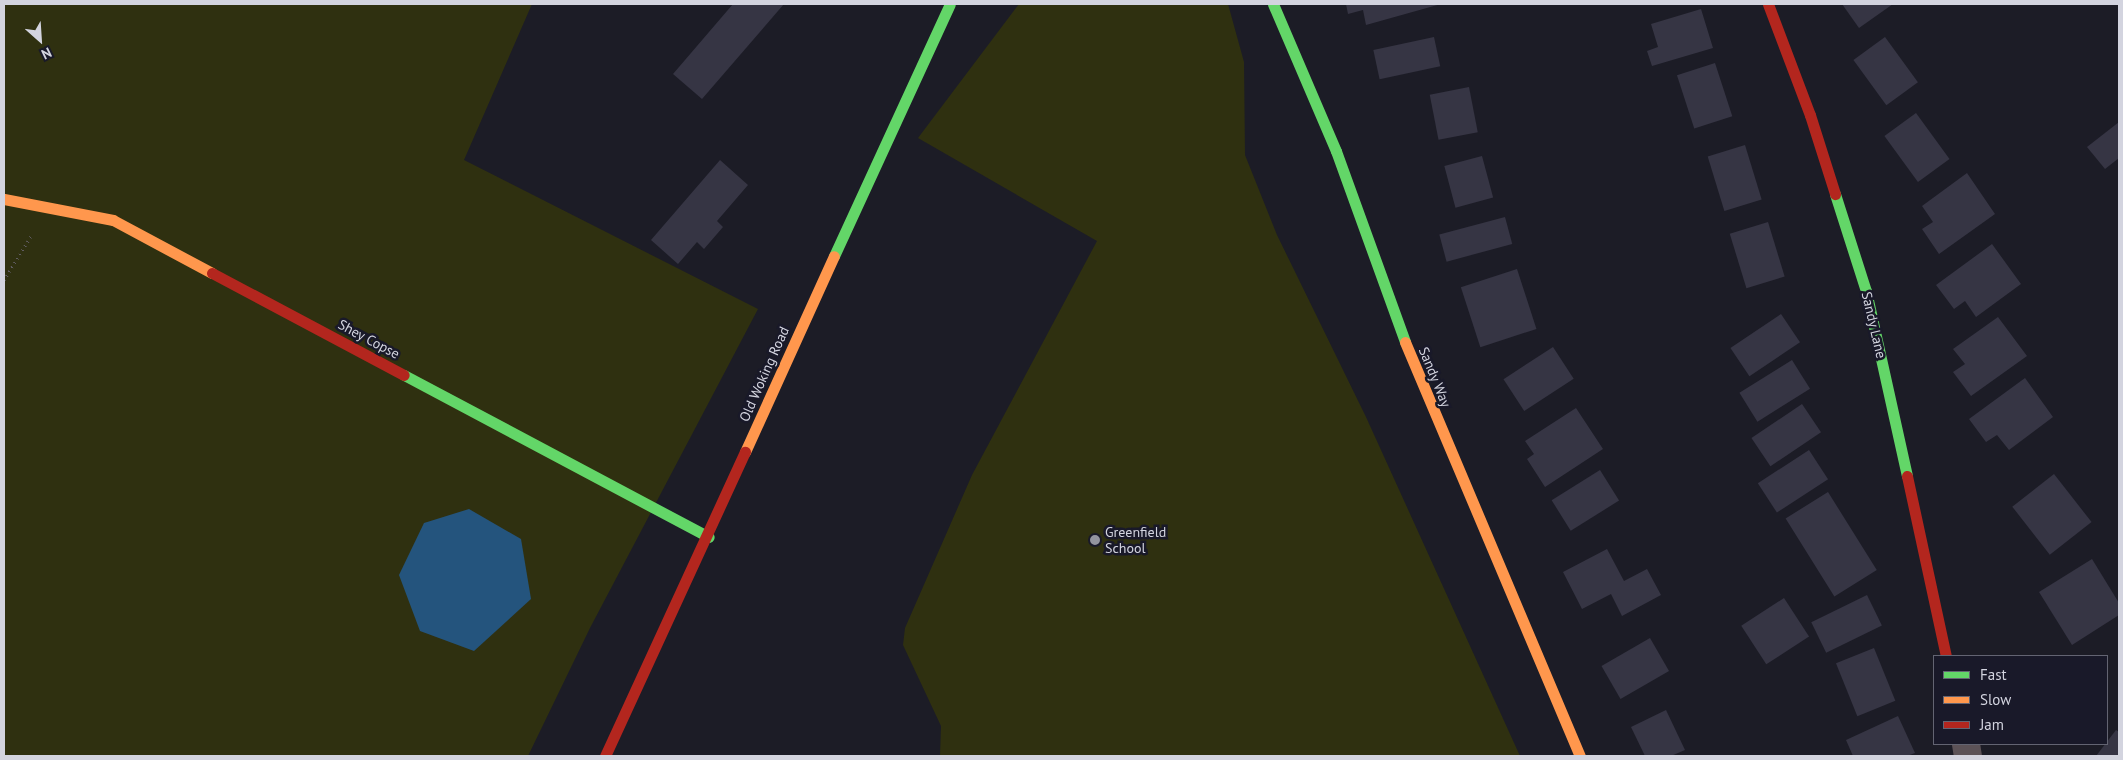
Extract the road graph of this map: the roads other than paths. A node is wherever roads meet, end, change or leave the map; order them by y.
1 (950, 4) edge
2 (1273, 4) edge
3 (1768, 4) edge
4 (4, 199) edge
5 (709, 536) junction
6 (1946, 655) edge
7 (605, 756) edge
8 (1580, 756) edge

1 - 5 street, Old Woking Road
2 - 8 street, Sandy Way
3 - 6 street, Sandy Lane
4 - 5 street, Shey Copse
5 - 7 street, Old Woking Road

